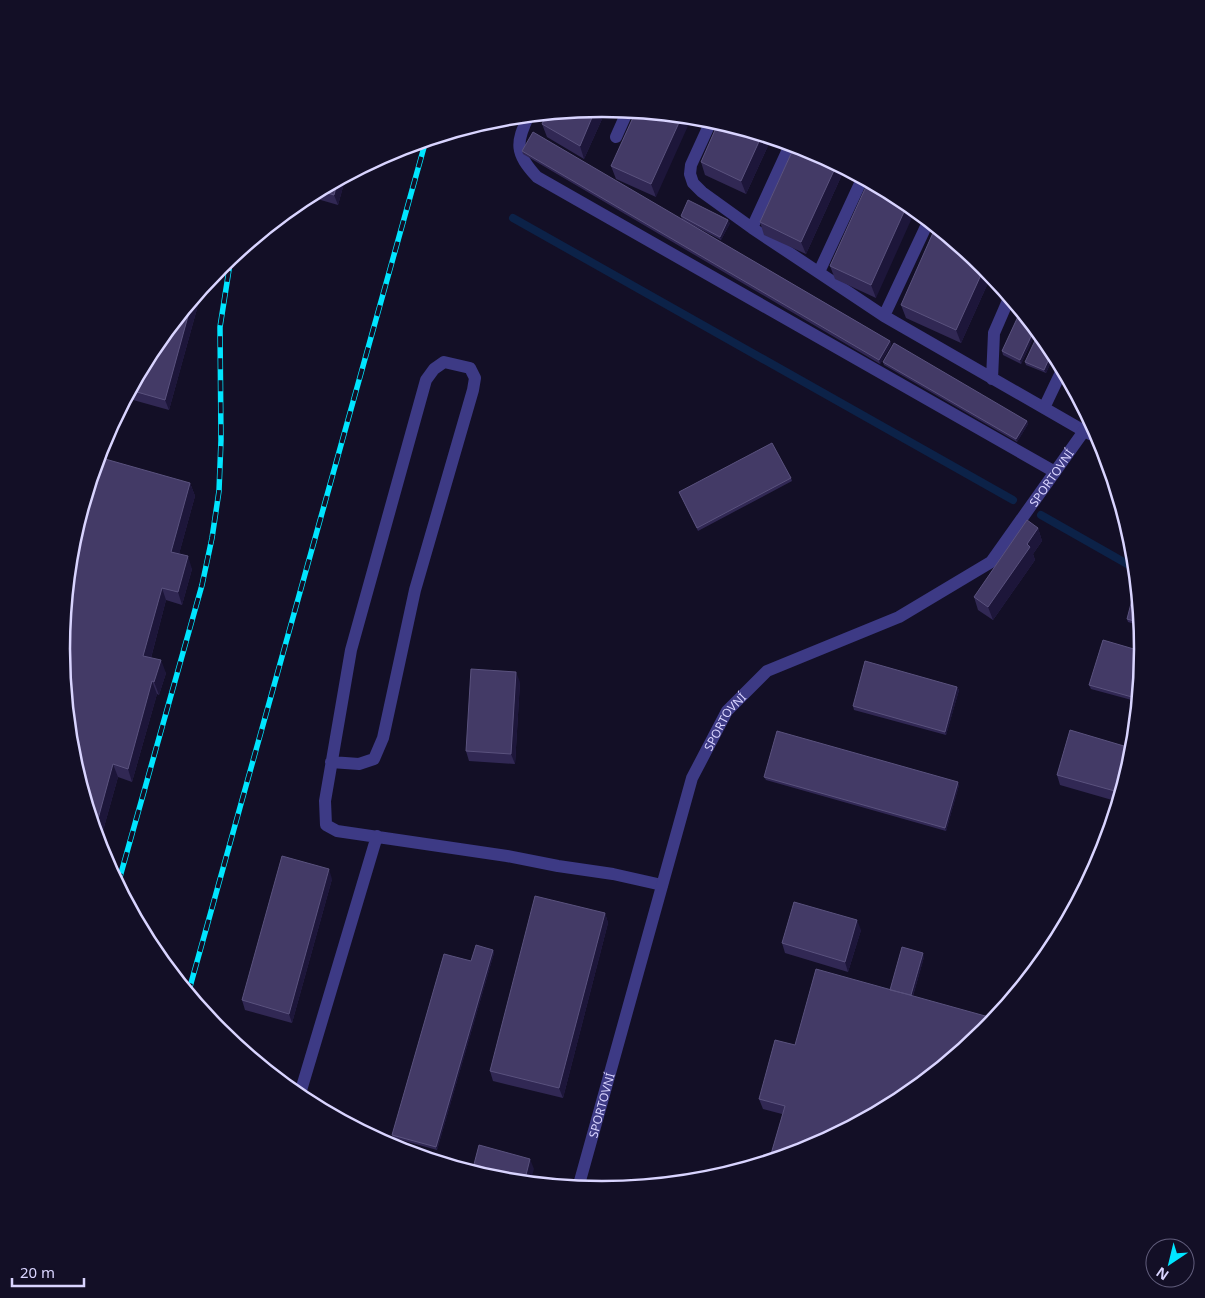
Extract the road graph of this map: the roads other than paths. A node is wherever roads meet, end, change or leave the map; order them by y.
1 (625, 118) edge
2 (526, 122) edge
3 (708, 127) edge
4 (616, 137) dead end
5 (788, 150) edge
6 (860, 183) edge
7 (926, 226) edge
8 (752, 228) junction
9 (819, 272) junction
10 (1007, 303) edge
11 (884, 316) junction
12 (1059, 376) edge
13 (992, 379) junction
14 (1044, 408) junction
15 (1086, 427) edge
16 (1084, 431) junction
17 (1089, 433) edge
18 (1055, 472) junction
19 (331, 762) junction
20 (377, 836) junction
21 (662, 885) junction
22 (302, 1088) edge
23 (580, 1181) edge

1 - 4 street
2 - 18 street
3 - 8 street
5 - 8 street
6 - 9 street
7 - 11 street
8 - 9 street
9 - 11 street
10 - 13 street
11 - 13 street
12 - 14 street
13 - 14 street
14 - 16 street
15 - 16 street, SPORTOVNÍ
16 - 17 street
16 - 18 street, SPORTOVNÍ
18 - 21 street, SPORTOVNÍ
19 - 19 street
19 - 20 street
20 - 21 street
20 - 22 street
21 - 23 street, SPORTOVNÍ

